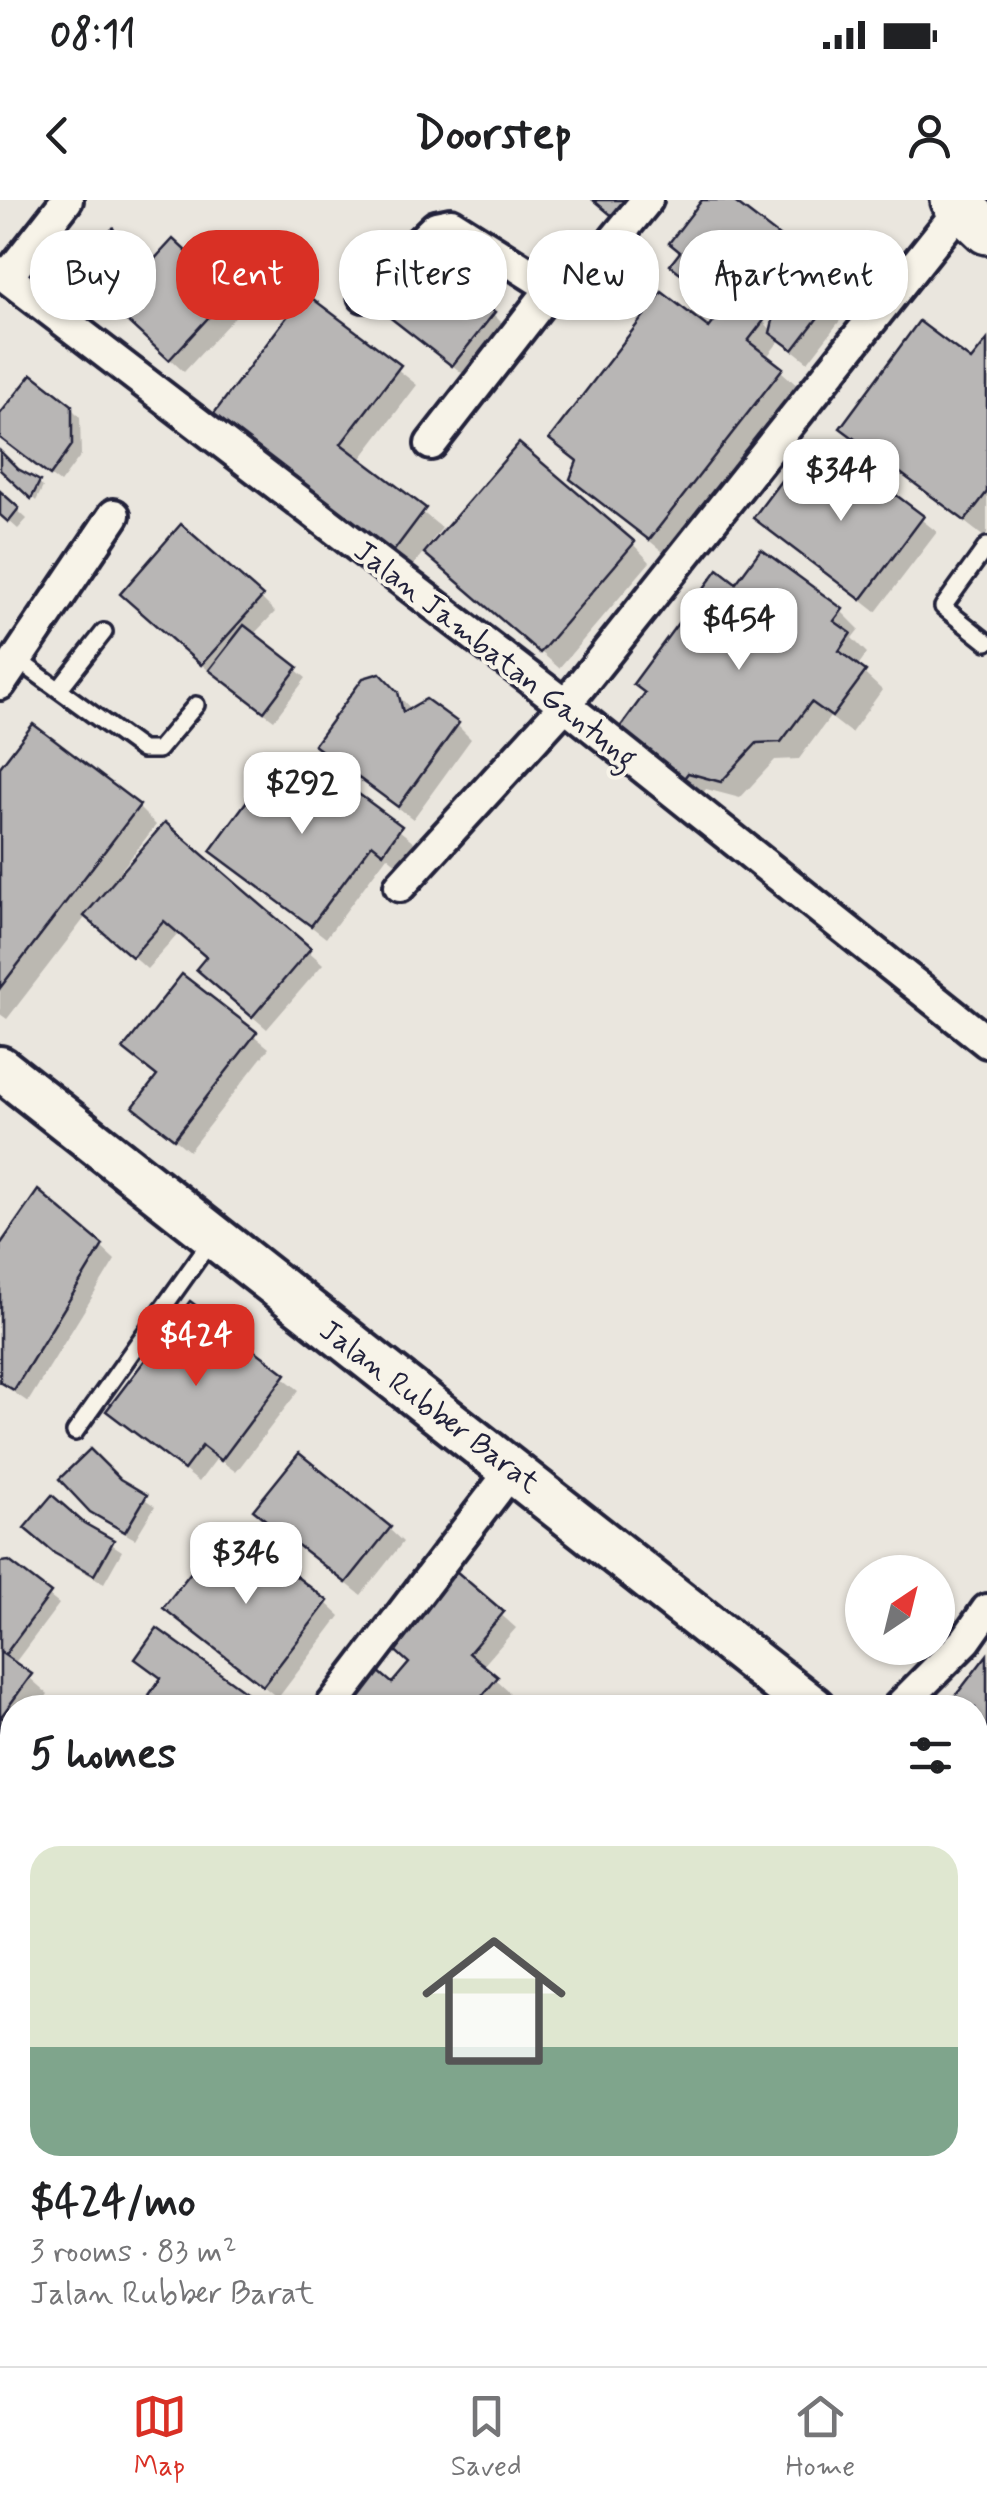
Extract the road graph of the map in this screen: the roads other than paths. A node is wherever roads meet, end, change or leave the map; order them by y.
1 (67, 200) edge
2 (647, 200) edge
3 (961, 210) edge
4 (432, 230) edge
5 (460, 230) edge
6 (622, 230) edge
7 (3, 274) edge
8 (527, 320) edge
9 (431, 444) dead end
10 (114, 515) dead end
11 (987, 546) edge
12 (104, 632) dead end
13 (987, 642) edge
14 (9, 672) edge
15 (60, 688) junction
16 (196, 705) dead end
17 (565, 705) junction
18 (400, 886) dead end
19 (987, 1042) edge
20 (0, 1068) edge
21 (213, 1237) junction
22 (76, 1432) dead end
23 (512, 1470) junction
24 (987, 1610) edge
25 (340, 1695) edge
26 (797, 1695) edge
27 (911, 1695) edge

1 - 7 street
2 - 6 street
3 - 17 street
4 - 5 street
7 - 17 street, Jalan Jambatan Gantung
8 - 9 street
10 - 14 street
11 - 13 lane
12 - 15 lane
14 - 15 lane
15 - 16 lane
17 - 18 street
17 - 19 street, Jalan Jambatan Gantung
20 - 21 main road, Jalan Rubber Barat
21 - 22 lane
21 - 23 main road, Jalan Rubber Barat
23 - 25 street
23 - 26 main road, Jalan Rubber Barat
24 - 27 street

